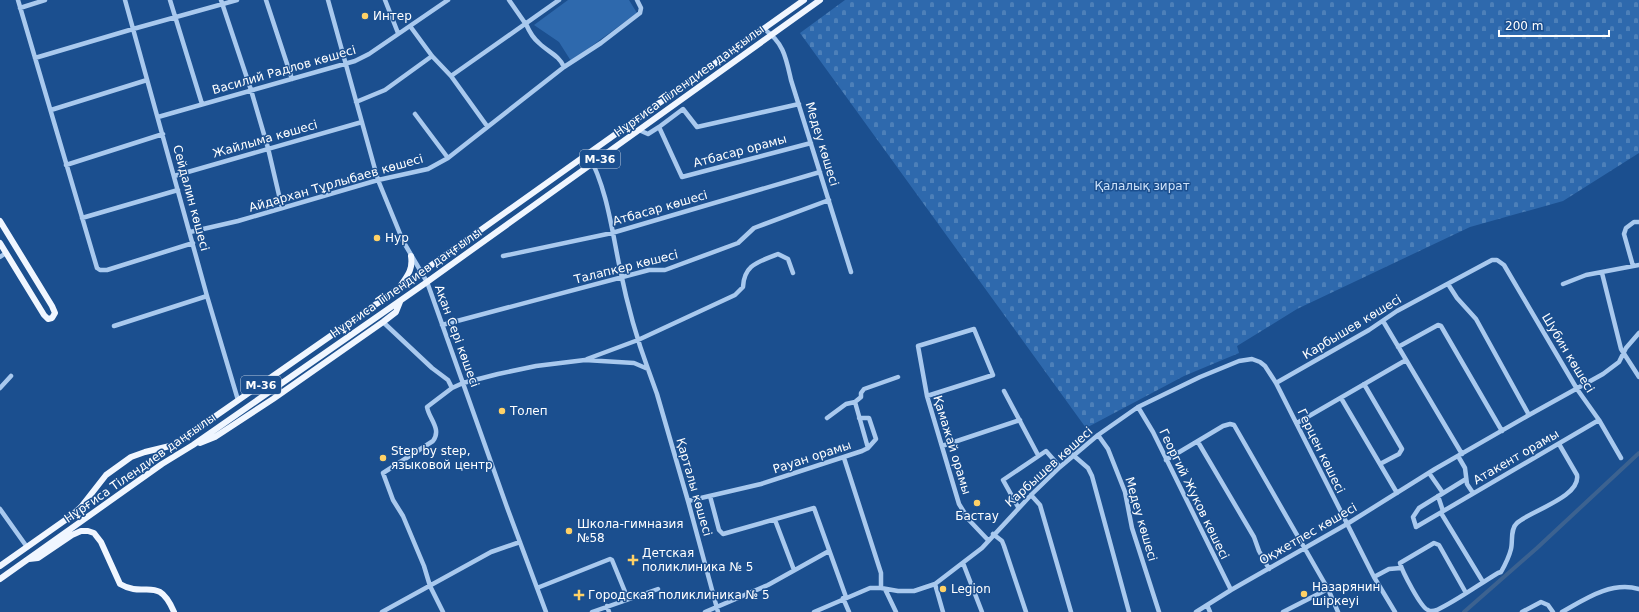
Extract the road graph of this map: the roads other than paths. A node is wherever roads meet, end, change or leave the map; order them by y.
1 (18, 0) edge
2 (46, 0) edge
3 (125, 0) edge
4 (170, 0) edge
5 (237, 0) edge
6 (266, 0) edge
7 (328, 0) edge
8 (385, 0) edge
9 (448, 0) edge
10 (508, 0) edge
11 (559, 0) edge
12 (636, 0) edge
13 (820, 0) edge
14 (803, 1) edge
15 (222, 2) edge
16 (20, 8) junction
17 (174, 18) junction
18 (526, 23) junction
19 (410, 26) junction
20 (133, 29) junction
21 (764, 29) junction
22 (398, 33) junction
23 (772, 35) junction
24 (432, 56) junction
25 (35, 58) junction
26 (345, 64) junction
27 (564, 68) junction
28 (451, 76) junction
29 (292, 79) junction
30 (147, 80) junction
31 (251, 90) junction
32 (356, 102) junction
33 (202, 104) junction
34 (799, 104) junction
35 (51, 110) junction
36 (415, 114) dead end
37 (158, 117) junction
38 (362, 122) junction
39 (487, 126) junction
40 (659, 127) junction
41 (639, 130) junction
42 (163, 134) junction
43 (811, 143) junction
44 (268, 148) junction
45 (588, 154) junction
46 (448, 158) junction
47 (593, 163) junction
48 (66, 165) junction
49 (820, 172) junction
50 (174, 176) junction
51 (378, 180) junction
52 (178, 190) junction
53 (829, 200) junction
54 (282, 208) junction
55 (82, 218) junction
56 (0, 222) edge
57 (1639, 222) edge
58 (190, 232) junction
59 (612, 233) junction
60 (0, 243) edge
61 (193, 243) junction
62 (6, 253) junction
63 (411, 256) junction
64 (503, 256) dead end
65 (0, 257) edge
66 (1497, 260) joint
67 (1639, 265) edge
68 (1633, 266) junction
69 (851, 272) dead end
70 (1602, 272) junction
71 (422, 273) junction
72 (793, 273) dead end
73 (622, 278) junction
74 (427, 282) junction
75 (1448, 284) junction
76 (1563, 284) dead end
77 (395, 291) junction
78 (207, 296) junction
79 (400, 301) junction
80 (1383, 321) junction
81 (383, 322) junction
82 (442, 325) junction
83 (114, 326) dead end
84 (373, 329) junction
85 (354, 333) junction
86 (1639, 333) edge
87 (638, 340) junction
88 (1398, 347) junction
89 (1623, 353) junction
90 (585, 360) junction
91 (1406, 360) junction
92 (284, 368) junction
93 (648, 369) junction
94 (11, 376) dead end
95 (898, 377) dead end
96 (1639, 377) edge
97 (290, 378) junction
98 (463, 382) junction
99 (1276, 383) junction
100 (1364, 384) junction
101 (0, 388) edge
102 (452, 388) junction
103 (1576, 389) junction
104 (1004, 391) dead end
105 (927, 396) junction
106 (1342, 398) junction
107 (238, 400) junction
108 (855, 402) junction
109 (1138, 407) junction
110 (1529, 415) junction
111 (827, 418) dead end
112 (859, 418) junction
113 (1020, 420) junction
114 (1599, 420) junction
115 (1297, 423) junction
116 (1502, 431) junction
117 (1098, 435) junction
118 (1198, 442) junction
119 (1559, 444) junction
120 (174, 445) junction
121 (193, 445) junction
122 (942, 446) junction
123 (868, 448) junction
124 (179, 453) junction
125 (1038, 455) junction
126 (1073, 455) junction
127 (1460, 455) junction
128 (844, 458) junction
129 (1621, 458) dead end
130 (1166, 460) junction
131 (1380, 464) junction
132 (1060, 467) junction
133 (1429, 473) junction
134 (1466, 479) junction
135 (1397, 492) junction
136 (1473, 493) junction
137 (1031, 494) junction
138 (1440, 495) junction
139 (710, 496) junction
140 (688, 501) junction
141 (1018, 507) junction
142 (0, 509) edge
143 (1442, 512) junction
144 (775, 520) junction
145 (1347, 524) junction
146 (993, 534) junction
147 (988, 540) junction
148 (520, 542) junction
149 (27, 547) junction
150 (1305, 549) junction
151 (829, 551) junction
152 (29, 559) junction
153 (963, 563) junction
154 (0, 566) edge
155 (1401, 566) junction
156 (1269, 569) junction
157 (794, 570) junction
158 (1374, 577) junction
159 (0, 579) edge
160 (1483, 582) junction
161 (935, 584) junction
162 (430, 586) junction
163 (537, 588) junction
164 (883, 588) junction
165 (658, 589) dead end
166 (1328, 589) junction
167 (1639, 589) edge
168 (1231, 590) junction
169 (1466, 593) junction
170 (628, 598) junction
171 (845, 598) junction
172 (1207, 605) junction
173 (607, 606) junction
174 (718, 610) edge
175 (174, 612) edge
176 (382, 612) edge
177 (443, 612) edge
178 (546, 612) edge
179 (592, 612) edge
180 (609, 612) edge
181 (705, 612) edge
182 (814, 612) edge
183 (849, 612) edge
184 (896, 612) edge
185 (943, 612) edge
186 (982, 612) edge
187 (1026, 612) edge
188 (1071, 612) edge
189 (1129, 612) edge
190 (1159, 612) edge
191 (1196, 612) edge
192 (1210, 612) edge
193 (1283, 612) edge
194 (1338, 612) edge
195 (1395, 612) edge
196 (1522, 612) edge
197 (1553, 612) edge
198 (1562, 612) edge

1 - 16 street
2 - 16 street
3 - 20 street, Сейдалин көшесі
4 - 17 street
5 - 15 street
6 - 29 street
7 - 26 street, Ақан Сері көшесі
8 - 22 street
9 - 19 street, Василий Радлов көшесі
10 - 18 street
11 - 18 street
12 - 27 street, Айдархан Тұрлыбаев көшесі
13 - 23 main road, Нұрғиса Тілендиев даңғылы / M-36
14 - 21 main road, Нұрғиса Тілендиев даңғылы / M-36
15 - 17 street
15 - 31 street
16 - 25 street
17 - 20 street
17 - 33 street
18 - 27 street
18 - 28 street
19 - 22 street, Василий Радлов көшесі
19 - 24 street
20 - 25 street
20 - 30 street, Сейдалин көшесі
21 - 23 street, Медеу көшесі
21 - 45 main road, Нұрғиса Тілендиев даңғылы / M-36
22 - 26 street, Василий Радлов көшесі
23 - 34 street, Медеу көшесі
23 - 41 main road, Нұрғиса Тілендиев даңғылы / M-36
24 - 28 street
24 - 32 street
25 - 35 street
26 - 29 street, Василий Радлов көшесі
26 - 32 street, Ақан Сері көшесі
27 - 39 street, Айдархан Тұрлыбаев көшесі
28 - 39 street
29 - 31 street, Василий Радлов көшесі
30 - 35 street
30 - 37 street, Сейдалин көшесі
31 - 33 street, Василий Радлов көшесі
31 - 44 street
32 - 38 street, Ақан Сері көшесі
33 - 37 street, Василий Радлов көшесі
34 - 40 street
34 - 43 street, Медеу көшесі
35 - 48 street
36 - 46 street
37 - 42 street, Сейдалин көшесі
38 - 44 street, Жайлыма көшесі
38 - 51 street, Ақан Сері көшесі
39 - 46 street, Айдархан Тұрлыбаев көшесі
40 - 41 street
40 - 43 street, Атбасар орамы
41 - 47 main road, Нұрғиса Тілендиев даңғылы / M-36
42 - 48 street
42 - 50 street, Сейдалин көшесі
43 - 49 street, Медеу көшесі
44 - 50 street, Жайлыма көшесі
44 - 54 street
45 - 47 street, Қарталы көшесі
45 - 71 main road, Нұрғиса Тілендиев даңғылы / M-36
46 - 51 street, Айдархан Тұрлыбаев көшесі
47 - 59 street, Қарталы көшесі
47 - 74 main road, Нұрғиса Тілендиев даңғылы / M-36
48 - 55 street
49 - 53 street, Медеу көшесі
49 - 59 street, Атбасар көшесі
50 - 52 street, Сейдалин көшесі
51 - 54 street, Айдархан Тұрлыбаев көшесі
51 - 63 street, Ақан Сері көшесі
52 - 55 street
52 - 58 street, Сейдалин көшесі
53 - 69 street, Медеу көшесі
53 - 73 street, Талапкер көшесі
54 - 58 street, Айдархан Тұрлыбаев көшесі
55 - 61 street
56 - 62 main road
57 - 68 street
58 - 61 street, Сейдалин көшесі
59 - 64 street, Атбасар көшесі
59 - 73 street, Қарталы көшесі
60 - 62 main road
61 - 78 street, Сейдалин көшесі
62 - 65 street
63 - 71 street, Ақан Сері көшесі
63 - 77 main road
66 - 75 street, Карбышев көшесі
66 - 103 street, Шубин көшесі
67 - 68 street
68 - 70 street
70 - 76 street
70 - 89 street
71 - 74 street, Ақан Сері көшесі
71 - 77 main road, Нұрғиса Тілендиев даңғылы / M-36
72 - 87 street
73 - 82 street, Талапкер көшесі
73 - 87 street, Қарталы көшесі
74 - 79 main road, Нұрғиса Тілендиев даңғылы / M-36
74 - 82 street, Ақан Сері көшесі
75 - 80 street, Карбышев көшесі
75 - 110 street
77 - 92 main road, Нұрғиса Тілендиев даңғылы / M-36
78 - 83 street
78 - 107 street, Сейдалин көшесі
79 - 81 main road
79 - 85 main road, Нұрғиса Тілендиев даңғылы / M-36
80 - 88 street
80 - 99 street, Карбышев көшесі
81 - 84 main road
81 - 102 street
82 - 98 street, Ақан Сері көшесі
84 - 85 main road
84 - 121 main road
85 - 97 main road, Нұрғиса Тілендиев даңғылы / M-36
86 - 89 street, Оқжетпес көшесі
87 - 90 street
87 - 93 street, Қарталы көшесі
88 - 91 street
88 - 116 street
89 - 96 street
89 - 103 street, Оқжетпес көшесі
90 - 93 street
90 - 98 street
91 - 100 street
91 - 127 street
92 - 97 main road
92 - 107 main road, Нұрғиса Тілендиев даңғылы / M-36
93 - 140 street, Қарталы көшесі
94 - 101 street
95 - 108 street
97 - 121 main road, Нұрғиса Тілендиев даңғылы / M-36
98 - 102 street
98 - 148 street, Ақан Сері көшесі
99 - 109 street, Карбышев көшесі
99 - 115 street, Герцен көшесі
100 - 106 street
100 - 131 street
102 - 162 street
103 - 110 street, Оқжетпес көшесі
103 - 114 street, Шубин көшесі
104 - 113 street
105 - 105 street, Қамажай орамы
105 - 122 street, Қамажай орамы
106 - 115 street
106 - 131 street
107 - 120 main road, Нұрғиса Тілендиев даңғылы / M-36
108 - 111 street
108 - 112 street, Рауан орамы
109 - 117 street, Карбышев көшесі
109 - 130 street, Георгий Жуков көшесі
110 - 116 street, Оқжетпес көшесі
112 - 123 street, Рауан орамы
112 - 123 street
113 - 122 street
113 - 125 street
114 - 119 street, Атакент орамы
114 - 129 street, Шубин көшесі
115 - 145 street, Герцен көшесі
116 - 127 street, Оқжетпес көшесі
117 - 126 street, Карбышев көшесі
117 - 190 street, Медеу көшесі
118 - 130 street
118 - 150 street
118 - 156 street
119 - 136 street, Атакент орамы
119 - 160 street
120 - 124 main road
120 - 149 main road, Нұрғиса Тілендиев даңғылы / M-36
121 - 124 main road, Нұрғиса Тілендиев даңғылы / M-36
122 - 147 street, Қамажай орамы
123 - 128 street, Рауан орамы
124 - 152 main road, Нұрғиса Тілендиев даңғылы / M-36
125 - 132 street
125 - 141 street
126 - 132 street, Карбышев көшесі
126 - 189 street
127 - 133 street, Оқжетпес көшесі
127 - 134 street
128 - 139 street, Рауан орамы
128 - 164 street
130 - 168 street, Георгий Жуков көшесі
131 - 135 street
132 - 137 street, Карбышев көшесі
133 - 135 street, Оқжетпес көшесі
133 - 138 street
134 - 136 street
134 - 138 street
135 - 145 street, Оқжетпес көшесі
136 - 143 street, Атакент орамы
137 - 141 street, Карбышев көшесі
137 - 188 street
138 - 143 street
138 - 143 street, Атакент орамы
139 - 140 street, Рауан орамы
139 - 144 street
140 - 174 street, Қарталы көшесі
141 - 146 street, Карбышев көшесі
142 - 149 street
143 - 160 street
144 - 151 street
144 - 157 street
145 - 150 street, Оқжетпес көшесі
145 - 158 street, Герцен көшесі
146 - 147 street, Карбышев көшесі
146 - 187 street
147 - 153 street, Карбышев көшесі
148 - 162 street
148 - 163 street, Ақан Сері көшесі
149 - 154 main road, Нұрғиса Тілендиев даңғылы / M-36
150 - 156 street, Оқжетпес көшесі
150 - 166 street
151 - 157 street
151 - 171 street
152 - 159 main road, Нұрғиса Тілендиев даңғылы / M-36
152 - 175 main road
153 - 161 street, Карбышев көшесі
153 - 186 street
155 - 158 street
155 - 169 street
155 - 169 street
156 - 168 street, Оқжетпес көшесі
157 - 174 street
158 - 195 street, Герцен көшесі
160 - 169 street
161 - 164 street, Карбышев көшесі
161 - 185 street
162 - 176 street
162 - 177 street
163 - 170 street
163 - 178 street, Ақан Сері көшесі
164 - 171 street, Карбышев көшесі
164 - 184 street
165 - 170 street
166 - 193 street
166 - 194 street
167 - 198 street
168 - 172 street, Оқжетпес көшесі
170 - 173 street
171 - 182 street, Карбышев көшесі
171 - 183 street
172 - 191 street, Оқжетпес көшесі
172 - 192 street
173 - 179 street
173 - 180 street
174 - 181 street
196 - 197 street

